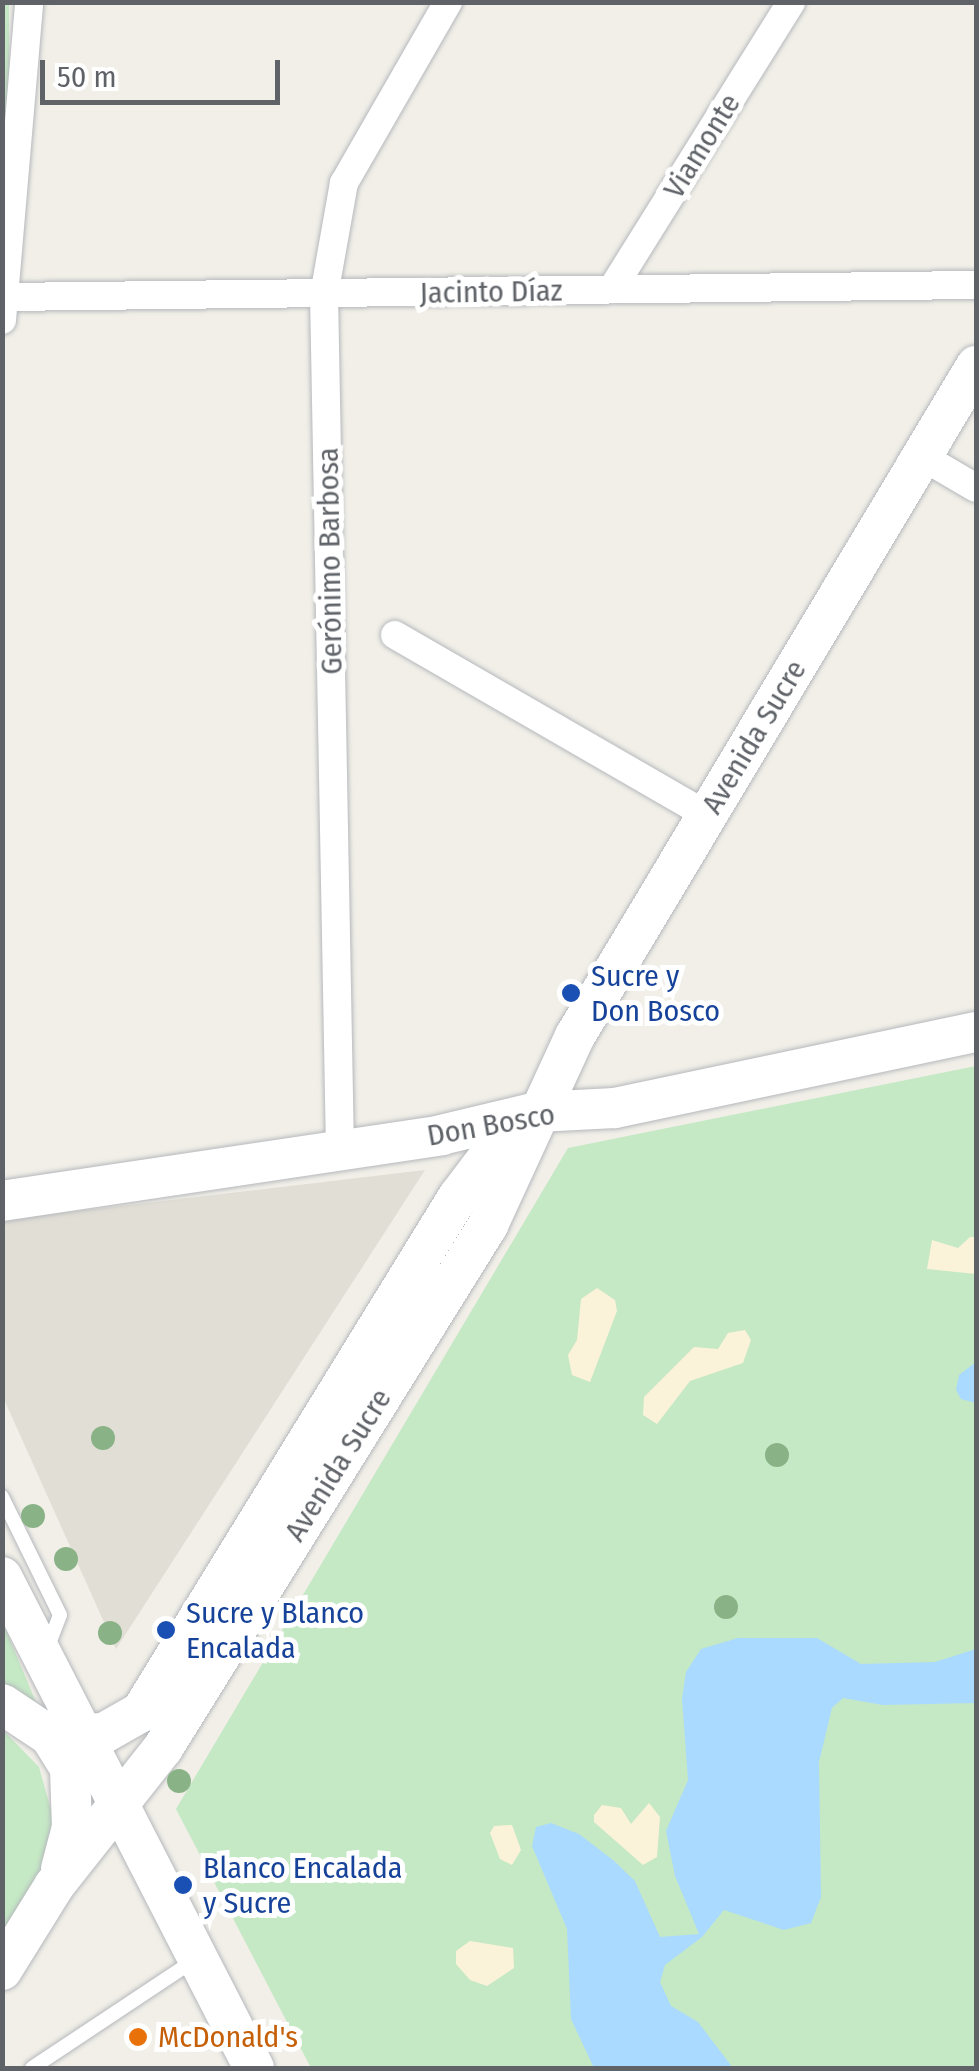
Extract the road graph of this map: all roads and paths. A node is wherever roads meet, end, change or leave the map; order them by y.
1 (29, 2) edge
2 (448, 2) edge
3 (790, 2) edge
4 (976, 285) edge
5 (612, 289) junction
6 (324, 296) junction
7 (4, 308) edge
8 (976, 366) edge
9 (922, 456) junction
10 (976, 488) edge
11 (395, 636) dead end
12 (707, 815) junction
13 (976, 1032) edge
14 (536, 1112) junction
15 (340, 1150) junction
16 (2, 1201) edge
17 (2, 1497) edge
18 (2, 1577) edge
19 (42, 1664) junction
20 (2, 1704) edge
21 (67, 1745) junction
22 (117, 1806) junction
23 (54, 1886) junction
24 (13, 1939) edge
25 (197, 1959) junction
26 (2, 1970) edge
27 (244, 2061) edge
28 (32, 2068) edge

1 - 7 street
2 - 6 street, Gerónimo Barbosa
3 - 5 street, Viamonte
4 - 5 street, Jacinto Díaz
5 - 6 street, Jacinto Díaz
6 - 7 street, Jacinto Díaz
6 - 15 street, Gerónimo Barbosa
8 - 9 main road, Avenida Sucre
9 - 10 street
9 - 12 main road, Avenida Sucre
11 - 12 street
12 - 14 main road, Avenida Sucre
13 - 14 main road, Don Bosco
14 - 15 main road, Don Bosco
14 - 21 main road, Avenida Sucre
14 - 22 main road, Avenida Sucre
15 - 16 main road, Don Bosco
17 - 19 lane
18 - 19 main road
19 - 21 main road
20 - 21 main road
21 - 22 main road
21 - 23 main road
22 - 23 main road, Avenida Sucre
22 - 25 main road
23 - 24 main road
24 - 26 main road
25 - 27 main road
25 - 28 lane

